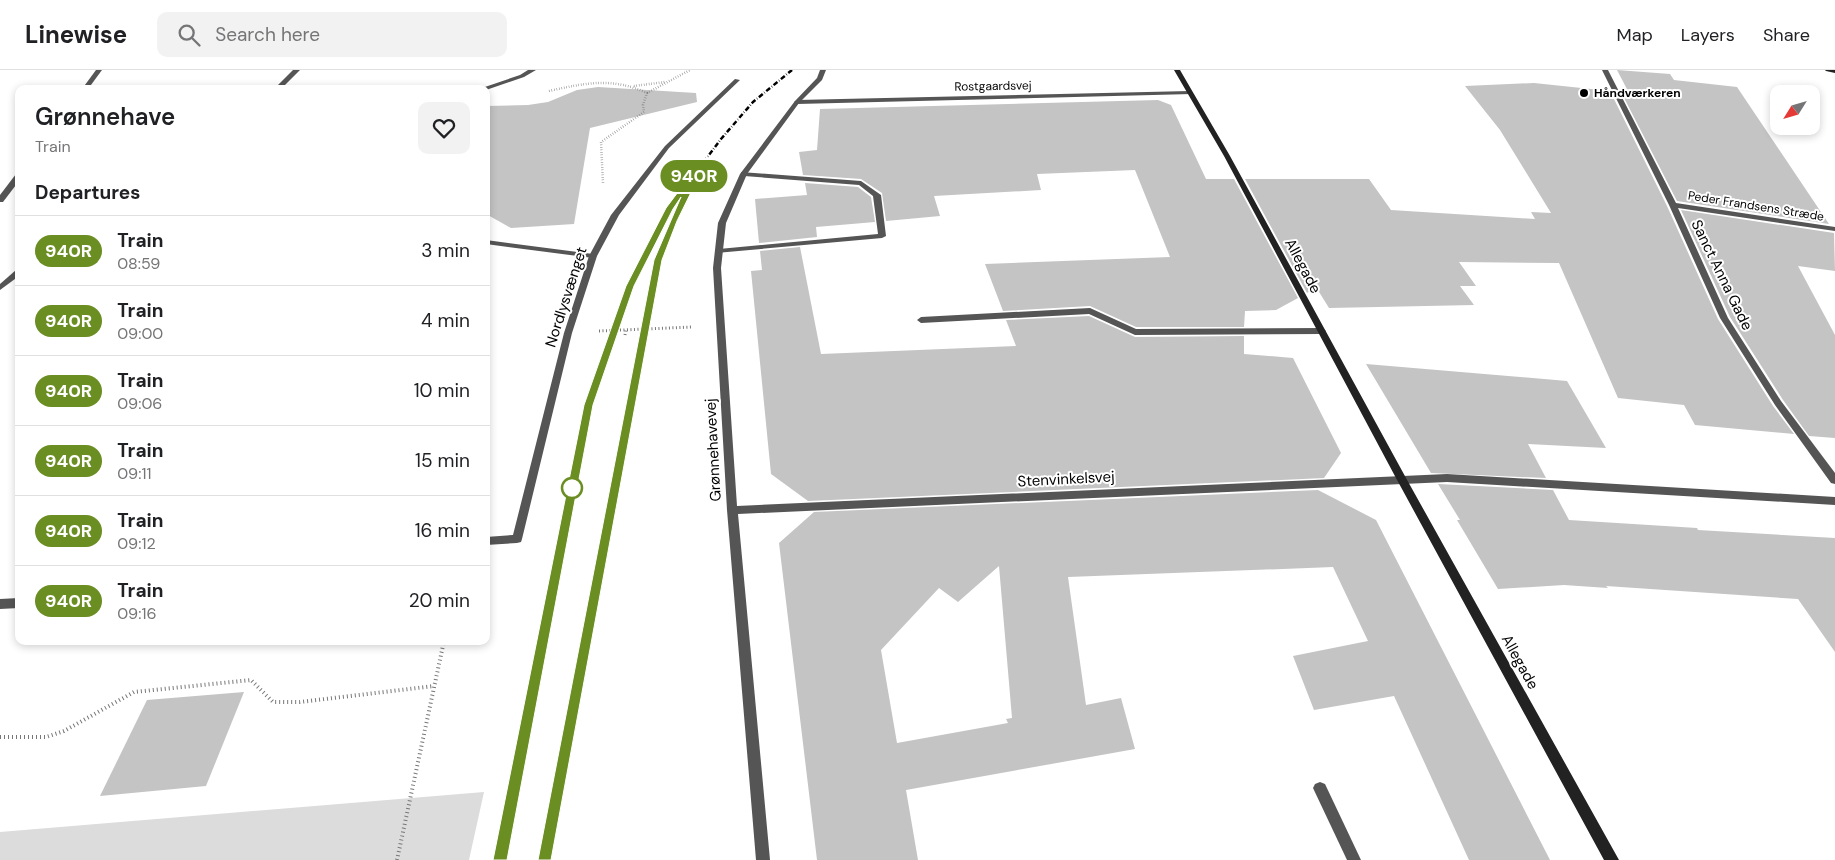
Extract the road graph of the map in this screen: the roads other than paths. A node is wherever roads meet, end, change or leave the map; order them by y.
1 (99, 70) edge
2 (298, 70) edge
3 (533, 70) edge
4 (822, 70) edge
5 (1176, 70) edge
6 (1605, 70) edge
7 (1828, 70) edge
8 (1835, 71) edge
9 (737, 80) dead end
10 (88, 85) edge
11 (281, 85) edge
12 (490, 86) edge
13 (1190, 93) junction
14 (797, 102) junction
15 (744, 174) junction
16 (15, 181) edge
17 (0, 200) edge
18 (1673, 205) junction
19 (1835, 230) edge
20 (490, 243) edge
21 (719, 250) junction
22 (593, 256) junction
23 (15, 275) edge
24 (0, 288) edge
25 (921, 320) dead end
26 (1322, 332) junction
27 (1401, 478) junction
28 (1835, 480) edge
29 (1835, 501) edge
30 (732, 510) junction
31 (490, 541) edge
32 (15, 603) edge
33 (0, 604) edge
34 (1320, 788) dead end
35 (763, 860) edge
36 (1354, 860) edge
37 (1612, 860) edge

1 - 10 street
2 - 11 street
3 - 12 street
4 - 14 street, Grønnehavevej
5 - 13 main road, Allegade
6 - 18 street, Sanct Anna Gade
7 - 8 main road
9 - 22 street, Nordlysvænget
13 - 14 street, Rostgaardsvej
13 - 26 main road, Allegade
14 - 15 street, Grønnehavevej
15 - 21 street, Grønnehavevej
15 - 21 street
16 - 17 street
18 - 19 street, Peder Frandsens Stræde
18 - 28 street, Sanct Anna Gade
20 - 22 street
21 - 30 street, Grønnehavevej
22 - 31 street, Nordlysvænget
23 - 24 street
25 - 26 street
26 - 27 main road, Allegade
27 - 29 street
27 - 30 street, Stenvinkelsvej
27 - 37 main road, Allegade
30 - 35 street, Grønnehavevej
32 - 33 street
34 - 36 street

